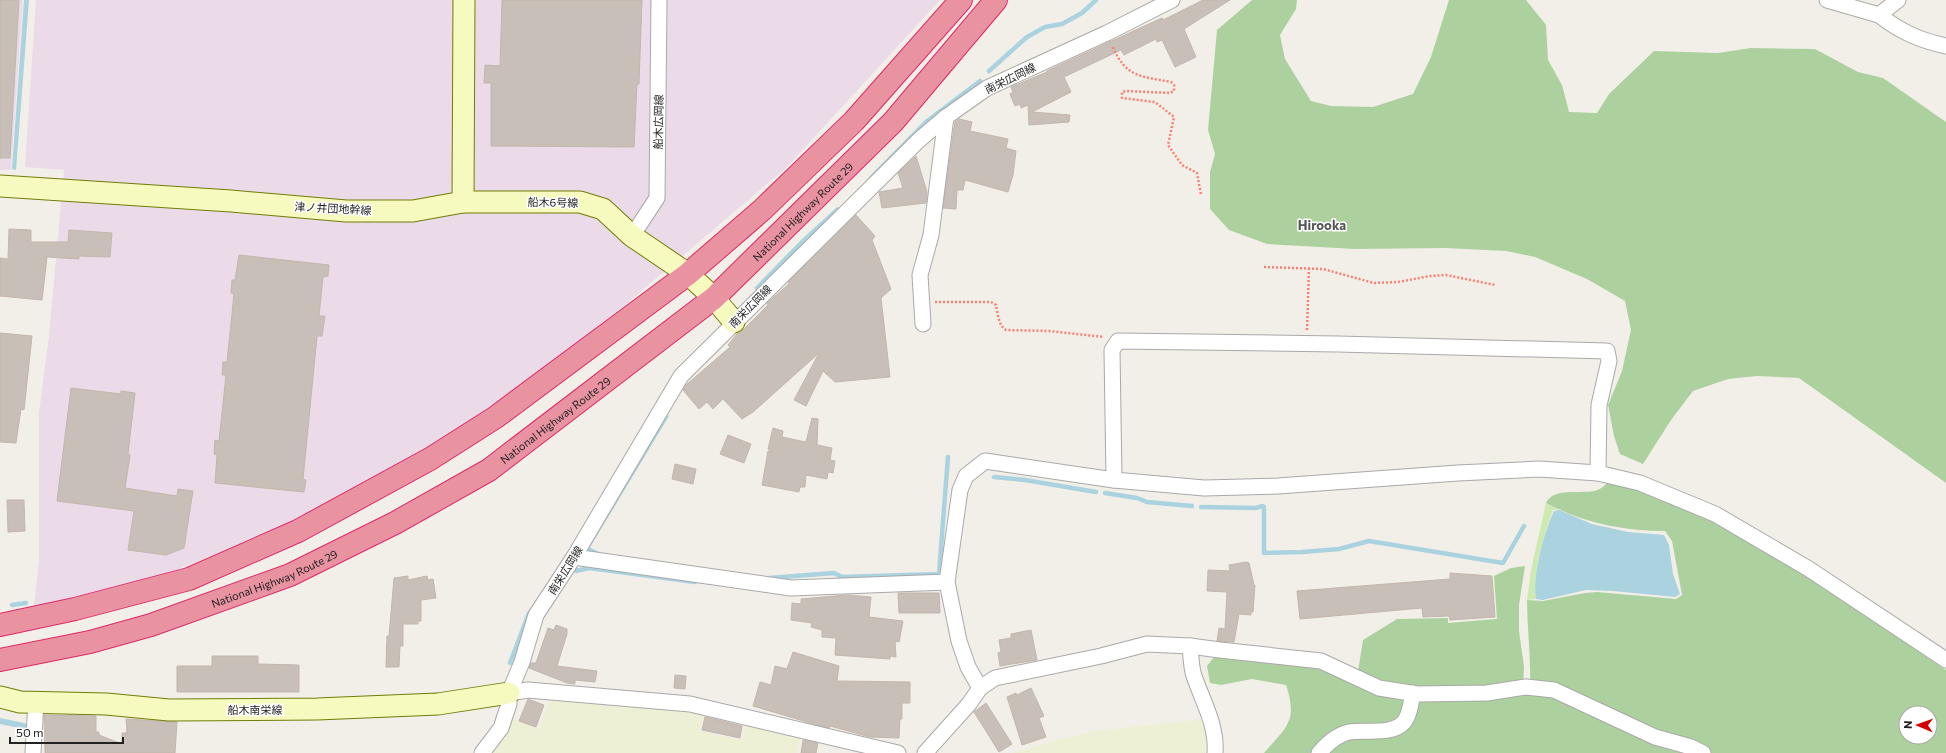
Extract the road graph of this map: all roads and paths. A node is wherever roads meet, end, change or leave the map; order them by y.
1 (464, 0) edge
2 (659, 0) edge
3 (961, 0) edge
4 (996, 0) edge
5 (1172, 0) edge
6 (1827, 0) edge
7 (1898, 0) edge
8 (1879, 15) junction
9 (1107, 33) junction
10 (1946, 46) edge
11 (946, 117) junction
12 (0, 186) edge
13 (1201, 195) dead end
14 (463, 202) junction
15 (632, 236) junction
16 (1264, 267) dead end
17 (1309, 268) junction
18 (688, 274) junction
19 (1495, 285) dead end
20 (714, 298) junction
21 (921, 303) junction
22 (734, 322) junction
23 (923, 324) dead end
24 (1118, 341) junction
25 (1306, 343) junction
26 (1598, 473) junction
27 (1114, 480) junction
28 (574, 557) junction
29 (947, 582) junction
30 (0, 625) edge
31 (1190, 646) junction
32 (0, 660) edge
33 (1946, 660) edge
34 (980, 688) junction
35 (509, 693) junction
36 (1413, 693) junction
37 (0, 697) edge
38 (36, 702) junction
39 (32, 753) edge
40 (482, 753) edge
41 (898, 753) edge
42 (924, 753) edge
43 (1215, 753) edge
44 (1319, 753) edge
45 (1703, 753) edge

1 - 14 street
2 - 15 street, 船木広岡線
3 - 18 highway
4 - 20 highway, National Highway Route 29
5 - 9 street, 南栄広岡線
6 - 8 street
7 - 8 street
8 - 10 street
9 - 11 street, 南栄広岡線
9 - 13 path
11 - 21 street
11 - 22 street, 南栄広岡線
12 - 14 street, 津ノ井団地幹線
14 - 15 street, 船木6号線
15 - 18 street, 船木6号線
16 - 17 path
17 - 19 path
17 - 25 path
18 - 20 street, 船木6号線
18 - 30 highway
20 - 22 street, 船木6号線
20 - 32 highway, National Highway Route 29
21 - 23 street
21 - 24 path
22 - 28 street, 南栄広岡線
24 - 25 street
24 - 27 street
25 - 26 street
26 - 27 street
26 - 33 street
27 - 29 street
28 - 29 street
28 - 35 street, 南栄広岡線
29 - 34 street
31 - 34 street
31 - 36 street
31 - 43 street
34 - 42 street
35 - 38 street, 船木南栄線
35 - 40 street, 南栄広岡線
35 - 41 street
36 - 44 street
36 - 45 street
37 - 38 street, 船木南栄線
38 - 39 street

